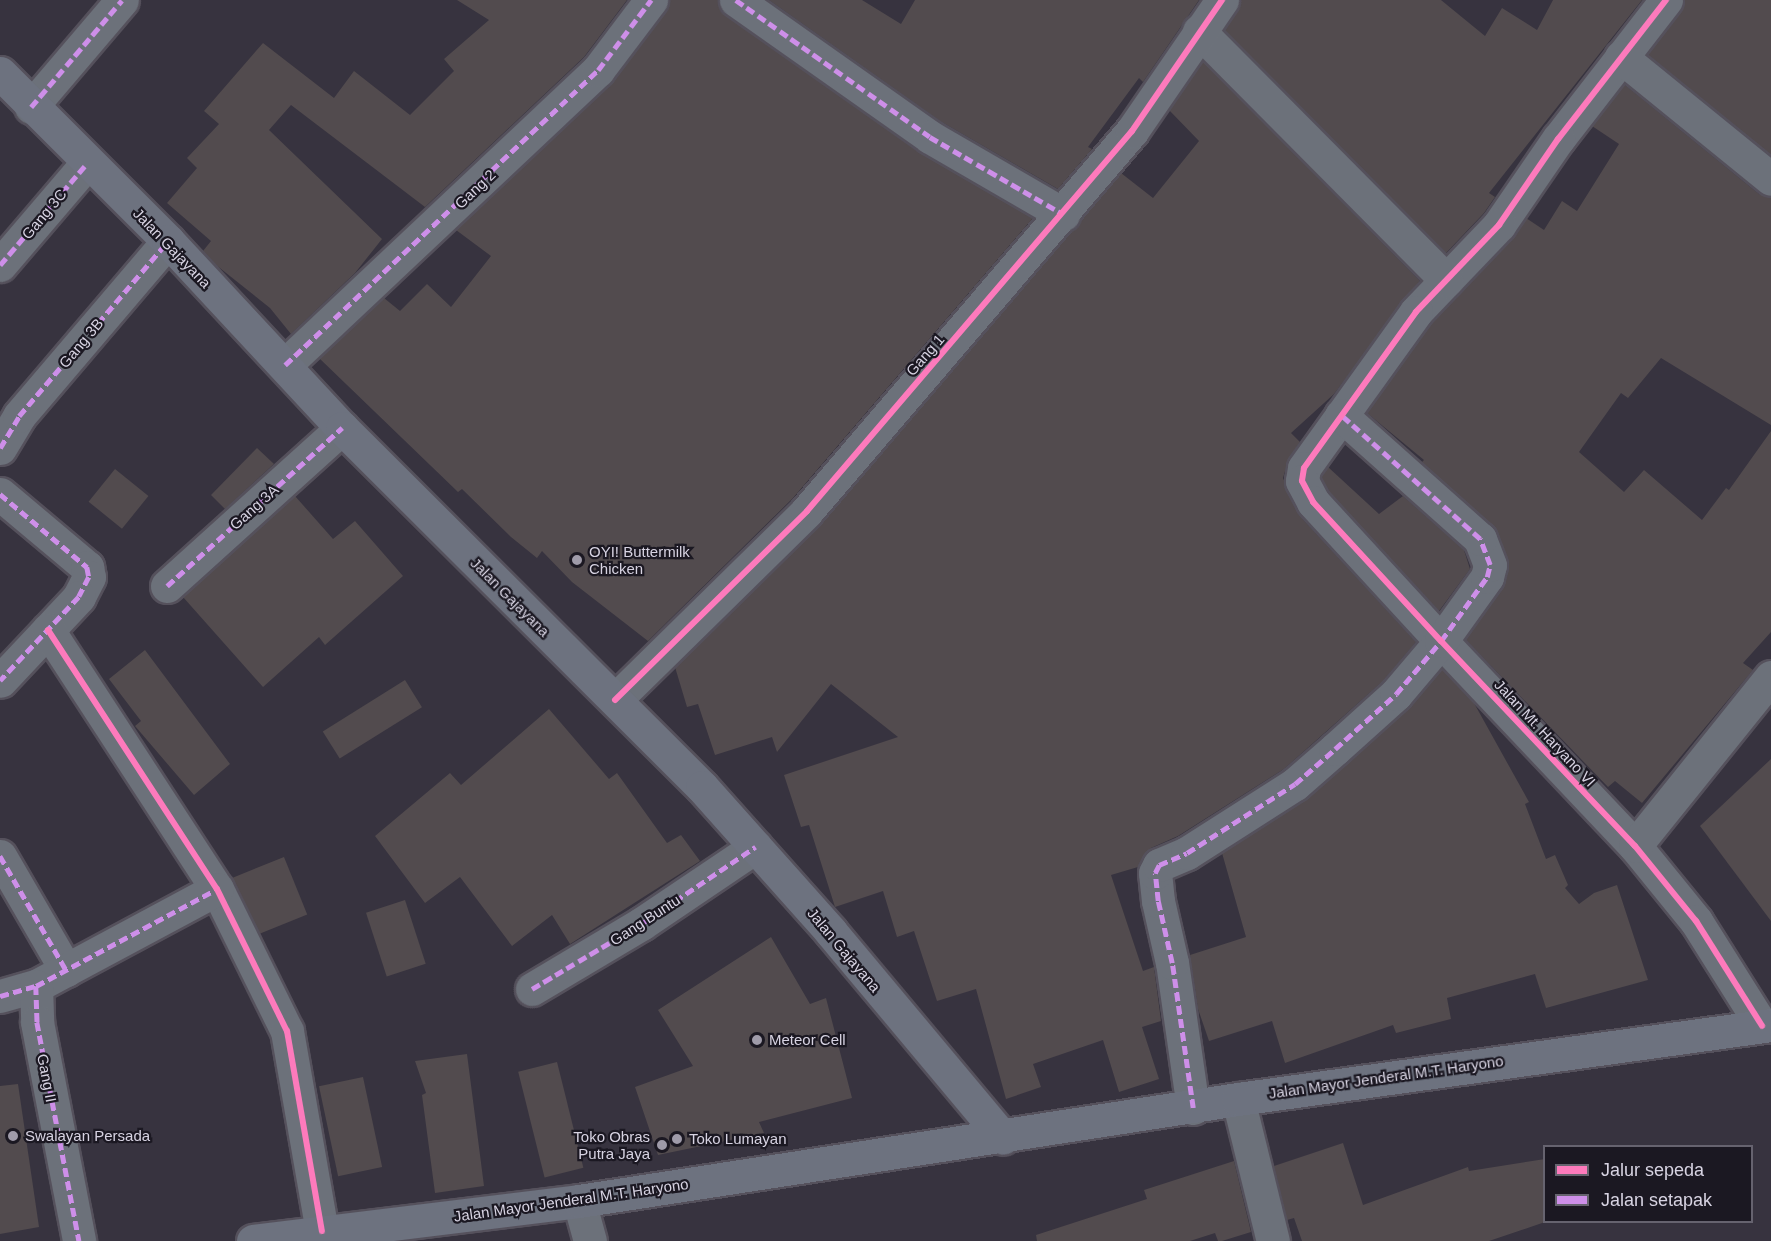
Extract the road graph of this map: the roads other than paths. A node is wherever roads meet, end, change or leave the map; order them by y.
1 (122, 0) edge
2 (651, 0) edge
3 (736, 0) edge
4 (1222, 0) edge
5 (1666, 0) edge
6 (1199, 31) junction
7 (1621, 57) junction
8 (0, 72) edge
9 (31, 107) junction
10 (87, 163) junction
11 (1771, 178) edge
12 (1063, 214) junction
13 (168, 242) junction
14 (0, 265) edge
15 (1446, 280) junction
16 (285, 365) junction
17 (1341, 416) junction
18 (342, 428) junction
19 (0, 448) edge
20 (0, 494) edge
21 (167, 586) dead end
22 (48, 630) junction
23 (1441, 641) junction
24 (1771, 677) edge
25 (0, 681) edge
26 (615, 700) junction
27 (1635, 846) junction
28 (755, 847) junction
29 (0, 856) edge
30 (218, 889) junction
31 (66, 970) junction
32 (36, 986) junction
33 (532, 989) dead end
34 (0, 996) edge
35 (1766, 1025) edge
36 (1238, 1099) junction
37 (1192, 1108) junction
38 (1003, 1138) junction
39 (579, 1201) junction
40 (322, 1231) junction
41 (79, 1241) edge
42 (253, 1241) edge
43 (590, 1241) edge
44 (1273, 1241) edge

1 - 9 street
2 - 16 street, Gang 2
3 - 12 street
4 - 6 street, Gang 1
5 - 7 street
6 - 12 street, Gang 1
6 - 15 street
7 - 11 street
7 - 15 street
8 - 9 main road, Jalan Gajayana
9 - 10 main road, Jalan Gajayana
10 - 13 main road, Jalan Gajayana
10 - 14 street, Gang 3C
12 - 26 street, Gang 1
13 - 16 main road, Jalan Gajayana
13 - 19 street, Gang 3B
15 - 17 street
16 - 18 main road, Jalan Gajayana
17 - 23 street, Jalan Mt. Haryano VI
17 - 23 street
18 - 21 street, Gang 3A
18 - 26 main road, Jalan Gajayana
20 - 22 street
22 - 25 street
22 - 30 street
23 - 27 street, Jalan Mt. Haryano VI
23 - 37 street
24 - 27 street
26 - 28 main road, Jalan Gajayana
27 - 35 street, Jalan Mt. Haryano VI
28 - 33 street, Gang Buntu
28 - 38 main road, Jalan Gajayana
29 - 31 street
30 - 31 street
30 - 40 street
31 - 32 street
32 - 34 street
32 - 41 street, Gang II
35 - 36 main road, Jalan Mayor Jenderal M.T. Haryono
36 - 37 main road, Jalan Mayor Jenderal M.T. Haryono
36 - 44 street
37 - 38 main road, Jalan Mayor Jenderal M.T. Haryono
38 - 39 main road, Jalan Mayor Jenderal M.T. Haryono
39 - 40 main road, Jalan Mayor Jenderal M.T. Haryono
39 - 43 street
40 - 42 main road, Jalan Mayor Jenderal M.T. Haryono

